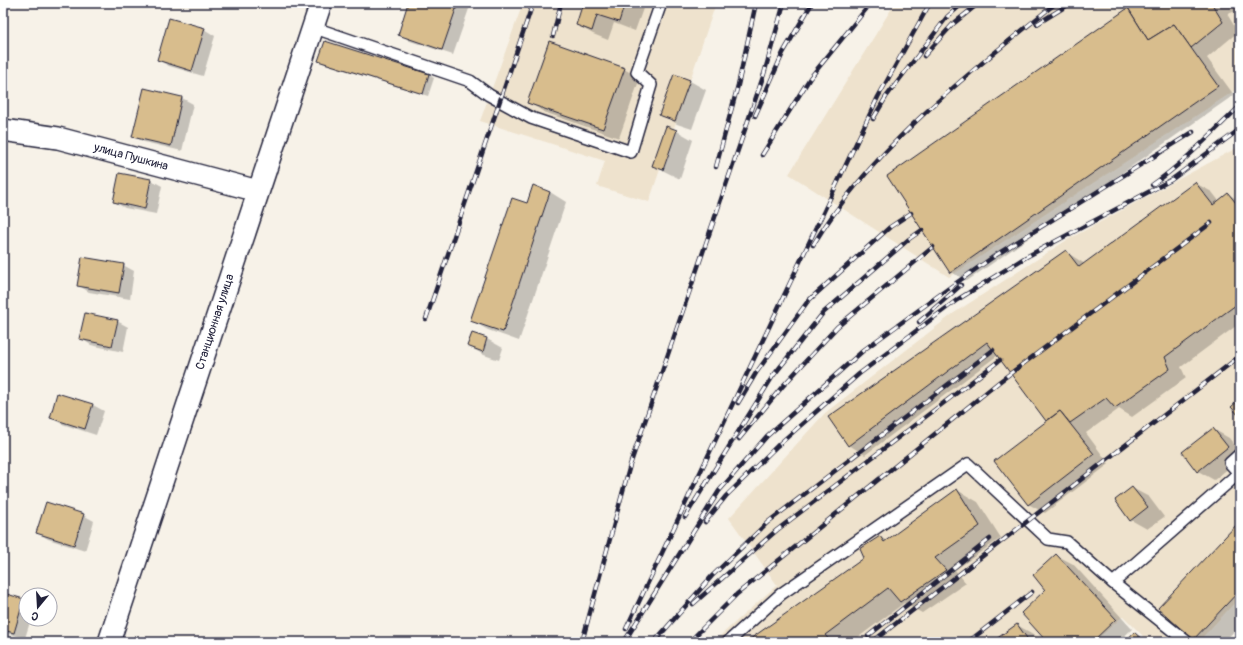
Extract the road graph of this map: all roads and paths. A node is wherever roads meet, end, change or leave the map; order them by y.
1 (321, 3) edge
2 (661, 3) edge
3 (312, 27) junction
4 (3, 130) edge
5 (258, 191) junction
6 (1240, 454) edge
7 (1113, 583) junction
8 (109, 642) edge
9 (728, 642) edge
10 (1187, 642) edge

1 - 3 street, Станционная улица
2 - 3 lane
3 - 5 street, Станционная улица
4 - 5 street, улица Пушкина
5 - 8 street, Станционная улица
6 - 7 lane
7 - 9 lane
7 - 10 lane

